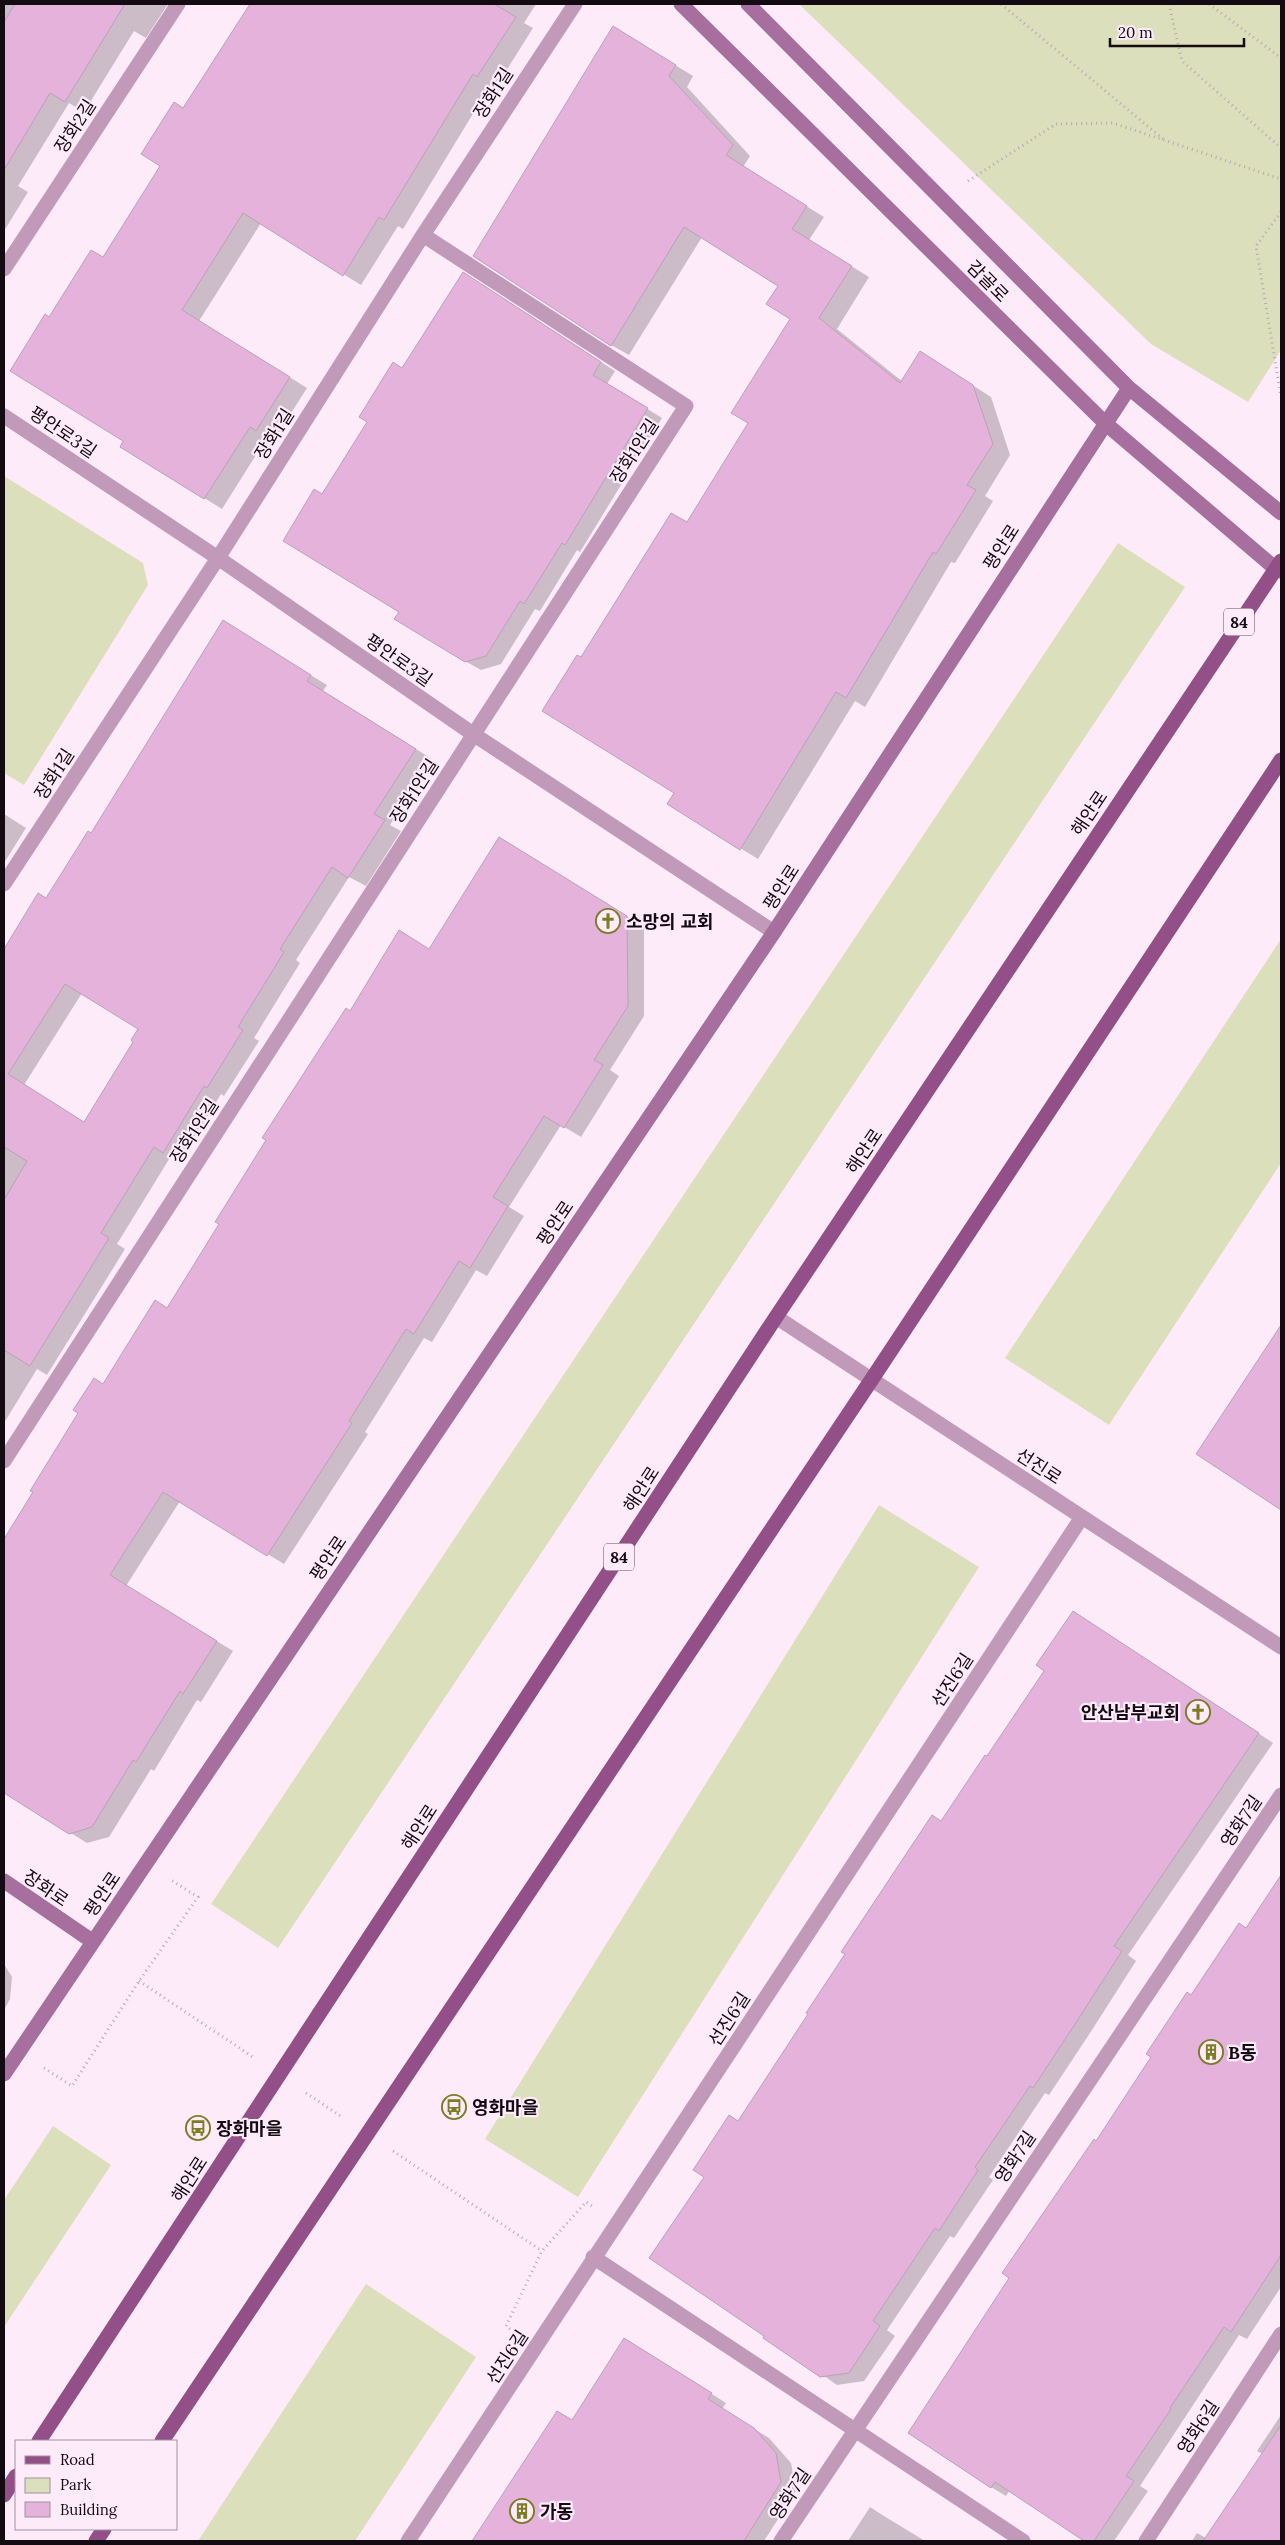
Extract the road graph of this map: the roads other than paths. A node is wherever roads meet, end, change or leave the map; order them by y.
1 (178, 4) edge
2 (575, 4) edge
3 (681, 4) edge
4 (748, 4) edge
5 (423, 235) junction
6 (4, 270) edge
7 (1129, 388) junction
8 (4, 416) edge
9 (1105, 423) junction
10 (1281, 513) edge
11 (218, 558) junction
12 (1279, 567) edge
13 (473, 734) junction
14 (1281, 760) edge
15 (4, 884) edge
16 (774, 932) junction
17 (776, 1317) junction
18 (872, 1379) junction
19 (4, 1461) edge
20 (1082, 1517) junction
21 (1281, 1648) edge
22 (1281, 1795) edge
23 (4, 1882) edge
24 (92, 1942) junction
25 (4, 2074) edge
26 (593, 2257) junction
27 (1281, 2334) edge
28 (856, 2429) junction
29 (40, 2440) edge
30 (163, 2440) edge
31 (15, 2478) edge
32 (4, 2495) edge
33 (103, 2530) edge
34 (96, 2541) edge
35 (408, 2541) edge
36 (781, 2541) edge
37 (1023, 2541) edge
38 (1146, 2541) edge

1 - 6 street, 장화2길
2 - 5 street, 장화1길
3 - 9 street, 감골로
4 - 7 street, 감골로
5 - 11 street, 장화1길
5 - 13 street, 장화1안길
7 - 9 street, 평안로
7 - 10 street, 감골로
8 - 11 street, 평안로3길
9 - 12 street, 감골로
9 - 16 street, 평안로
11 - 13 street, 평안로3길
11 - 15 street, 장화1길
12 - 17 main road, 해안로 / 84
13 - 16 street, 평안로3길
13 - 19 street, 장화1안길
14 - 18 main road
16 - 24 street, 평안로
17 - 18 street, 선진로
17 - 29 main road, 해안로 / 84
18 - 20 street, 선진로
18 - 30 main road
20 - 21 street, 선진로
20 - 26 street, 선진6길
22 - 28 street, 영화7길
23 - 24 street, 장화로
24 - 25 street, 평안로
26 - 28 street
26 - 35 street, 선진6길
27 - 38 street, 영화6길
28 - 36 street, 영화7길
28 - 37 street
31 - 32 main road
33 - 34 main road

